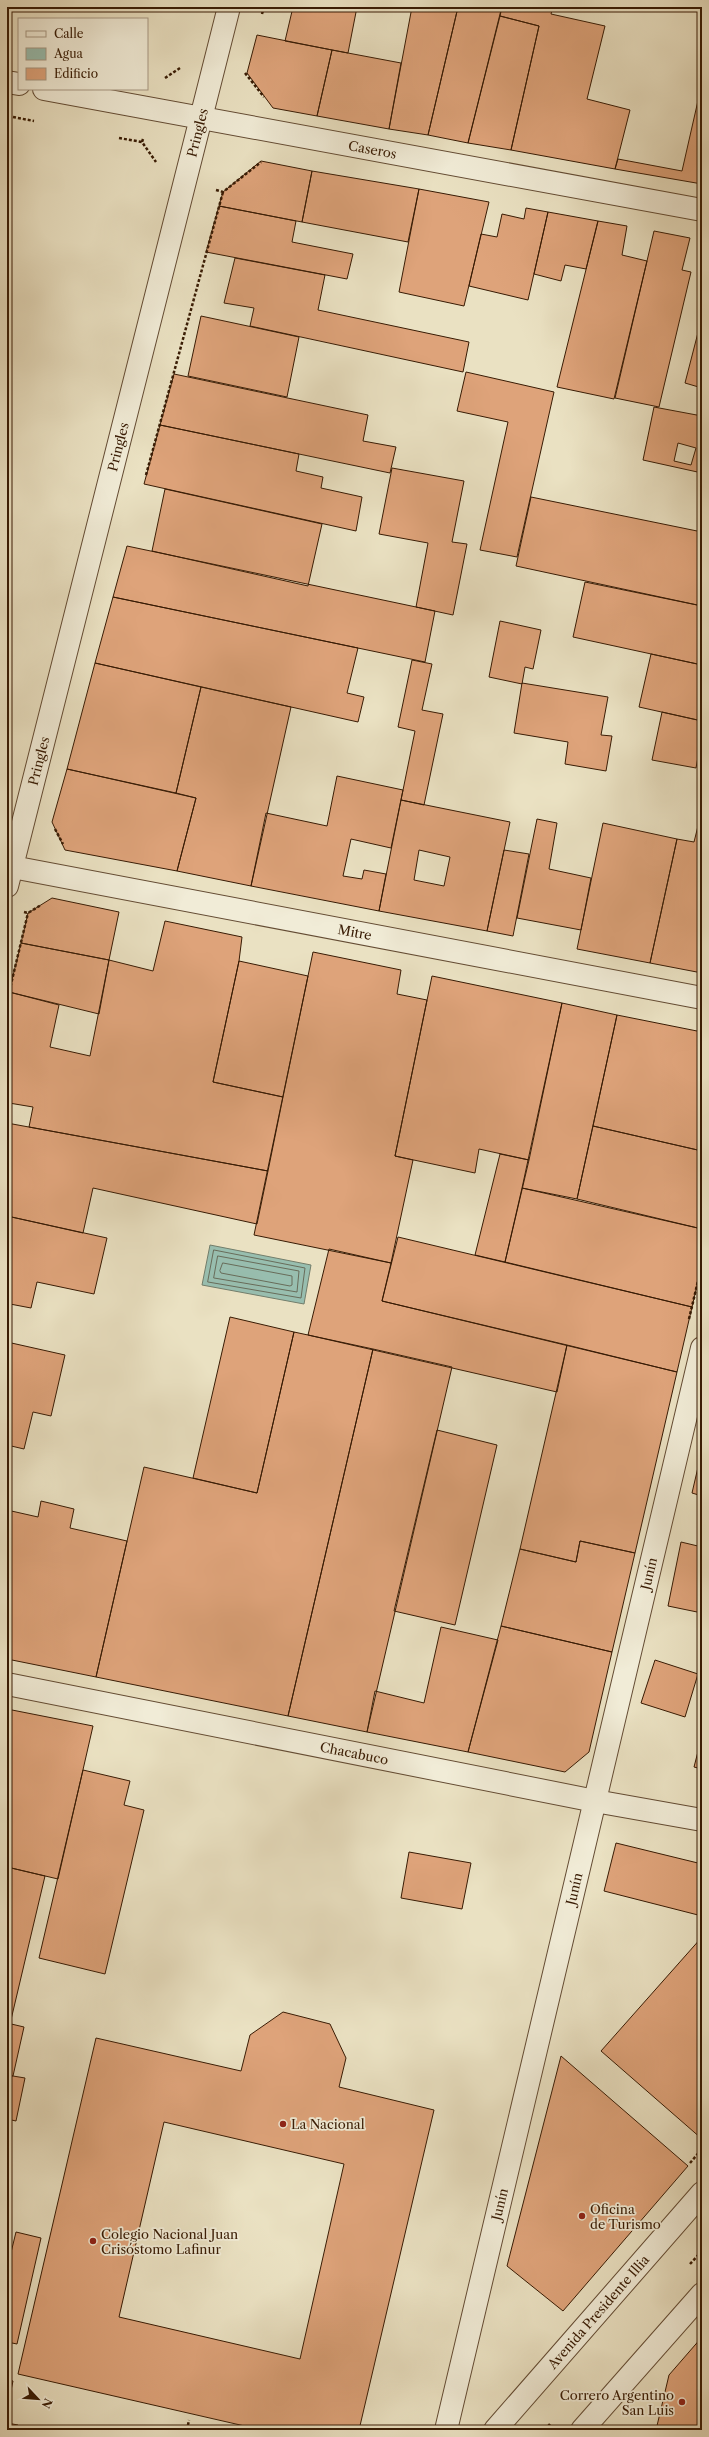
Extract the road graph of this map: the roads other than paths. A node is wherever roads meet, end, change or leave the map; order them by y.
1 (229, 7) edge
2 (7, 82) edge
3 (18, 84) edge
4 (49, 90) edge
5 (201, 120) junction
6 (702, 210) edge
7 (9, 873) edge
8 (702, 998) edge
9 (702, 1348) edge
10 (7, 1684) edge
11 (595, 1801) junction
12 (702, 1820) edge
13 (702, 2193) edge
14 (702, 2294) edge
15 (446, 2430) edge
16 (495, 2430) edge
17 (582, 2430) edge

1 - 5 street, Pringles
2 - 3 street
4 - 5 street, Caseros
5 - 6 street, Caseros
5 - 7 street, Pringles
7 - 8 street, Mitre
9 - 11 street, Junín
10 - 11 street, Chacabuco
11 - 12 street, Chacabuco
11 - 15 street, Junín
13 - 16 street, Avenida Presidente Illia
14 - 17 street

